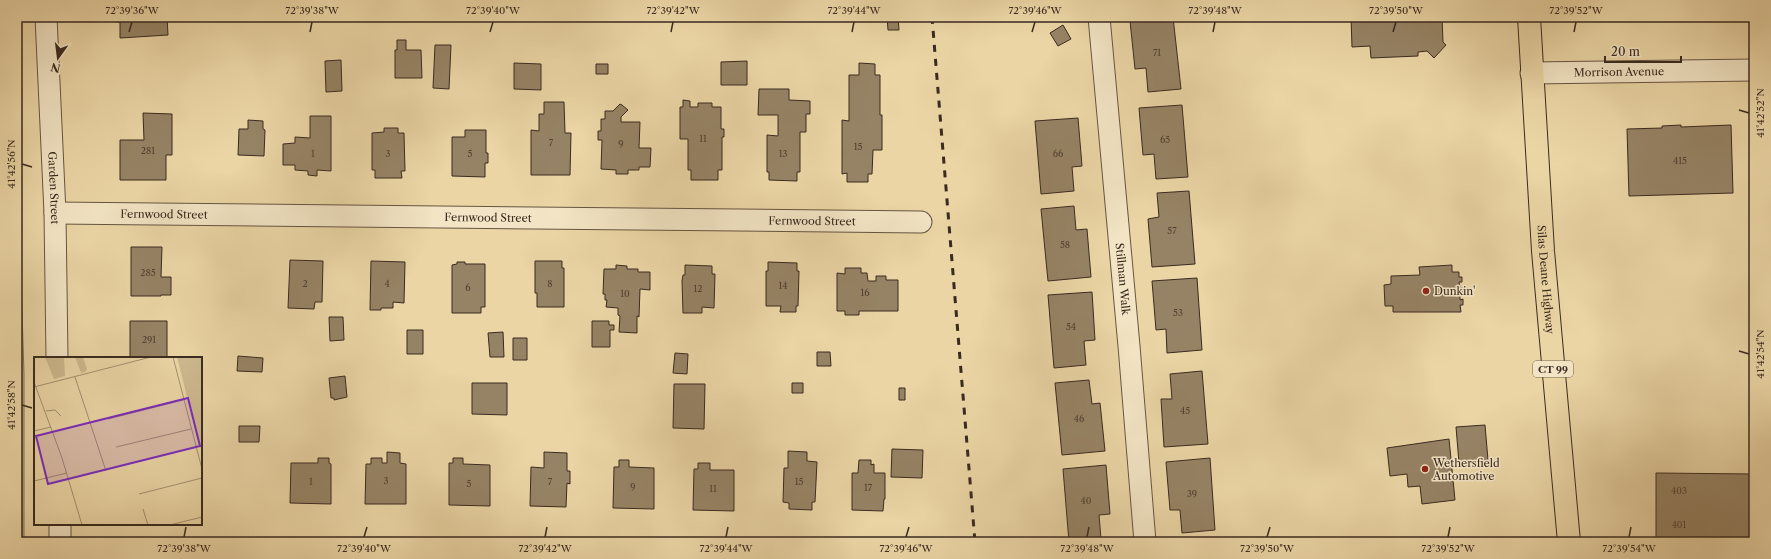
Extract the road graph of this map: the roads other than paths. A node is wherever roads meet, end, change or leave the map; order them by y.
1 (46, 17) edge
2 (1099, 17) edge
3 (1529, 17) edge
4 (1754, 70) edge
5 (1531, 72) junction
6 (55, 212) junction
7 (921, 222) dead end
8 (57, 357) edge
9 (60, 525) edge
10 (60, 542) edge
11 (1145, 542) edge
12 (1569, 542) edge

1 - 6 street, Garden Street
2 - 11 street, Stillman Walk
3 - 5 main road, Silas Deane Highway / CT 99
4 - 5 street, Morrison Avenue
5 - 12 main road, Silas Deane Highway / CT 99
6 - 7 street, Fernwood Street
6 - 8 street, Garden Street
9 - 10 street

